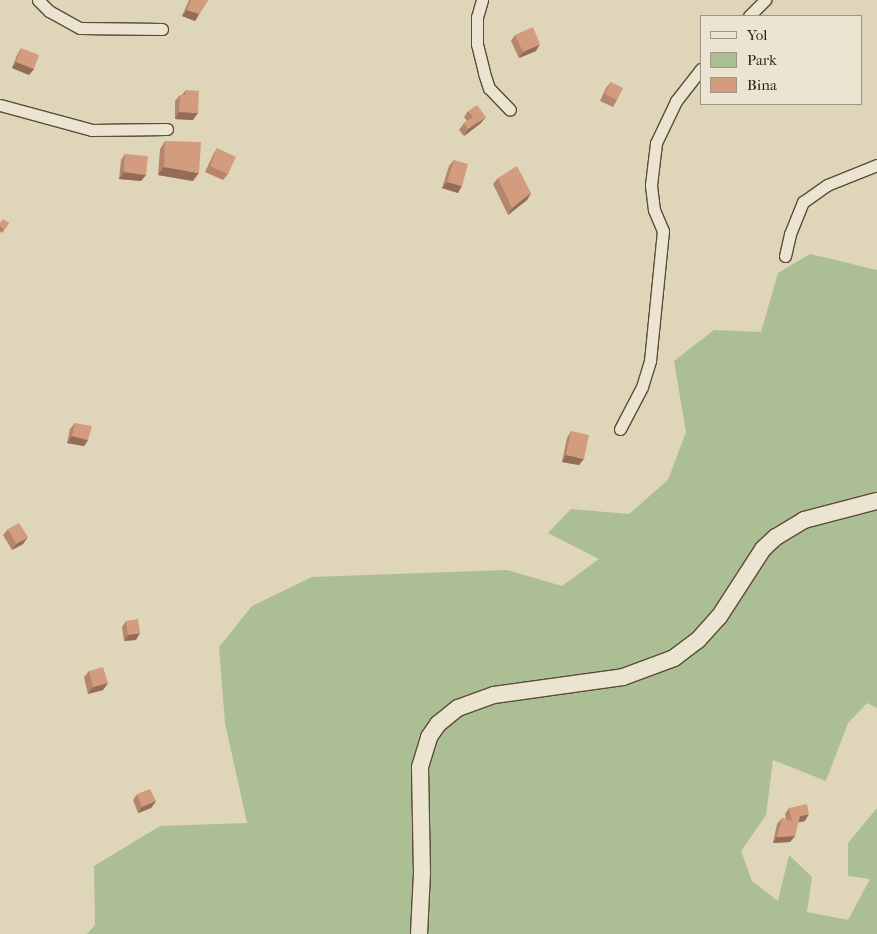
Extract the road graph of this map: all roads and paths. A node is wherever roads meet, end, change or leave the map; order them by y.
1 (38, 0) edge
2 (482, 0) edge
3 (765, 0) edge
4 (751, 15) edge
5 (162, 28) dead end
6 (700, 70) edge
7 (0, 105) edge
8 (510, 110) dead end
9 (167, 129) dead end
10 (877, 166) edge
11 (785, 256) dead end
12 (620, 429) dead end
13 (877, 501) edge
14 (877, 511) edge
15 (419, 934) edge
16 (428, 934) edge

1 - 5 street
2 - 8 street
3 - 4 street
6 - 12 street
7 - 9 street
10 - 11 street
13 - 15 main road
14 - 16 main road

